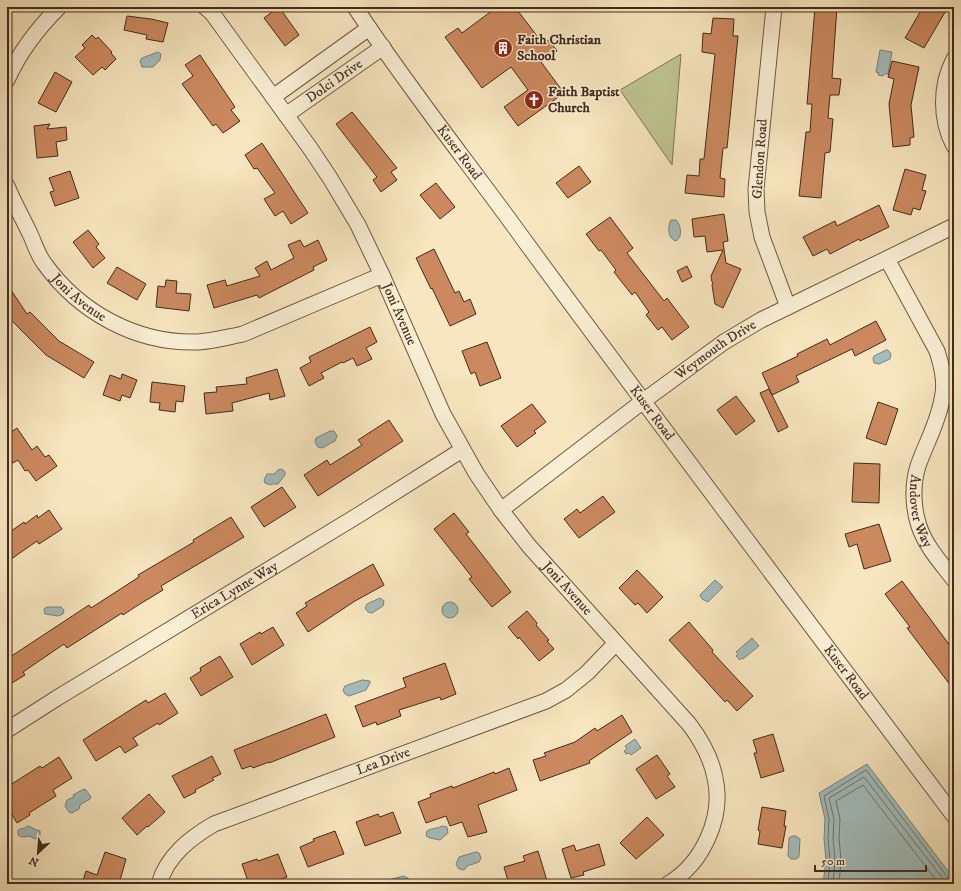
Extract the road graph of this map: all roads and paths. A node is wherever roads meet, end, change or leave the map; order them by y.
1 (59, 7) edge
2 (206, 7) edge
3 (355, 7) edge
4 (774, 7) edge
5 (369, 28) junction
6 (383, 47) junction
7 (954, 59) edge
8 (7, 80) edge
9 (274, 97) junction
10 (286, 115) junction
11 (954, 146) edge
12 (7, 186) edge
13 (954, 226) edge
14 (887, 259) junction
15 (382, 275) junction
16 (788, 307) junction
17 (948, 399) edge
18 (642, 402) junction
19 (462, 450) junction
20 (501, 510) junction
21 (954, 580) edge
22 (616, 643) junction
23 (7, 730) edge
24 (954, 816) edge
25 (159, 884) edge
26 (668, 884) edge

1 - 8 street
2 - 9 street, Joni Avenue
3 - 5 street, Kuser Road
4 - 16 street, Glendon Road
5 - 6 street, Kuser Road
5 - 9 street, Dolci Drive
6 - 10 street, Dolci Drive
6 - 18 street, Kuser Road
7 - 11 street
9 - 10 street, Joni Avenue
10 - 15 street, Joni Avenue
12 - 15 street, Joni Avenue
13 - 14 street, Weymouth Drive
14 - 16 street, Weymouth Drive
14 - 17 street, Andover Way
15 - 19 street, Joni Avenue
16 - 18 street, Weymouth Drive
17 - 21 street, Andover Way
18 - 20 street, Weymouth Drive
18 - 24 street, Kuser Road
19 - 20 street, Joni Avenue
19 - 23 street, Erica Lynne Way
20 - 22 street, Joni Avenue
22 - 25 street, Lea Drive
22 - 26 street, Joni Avenue

